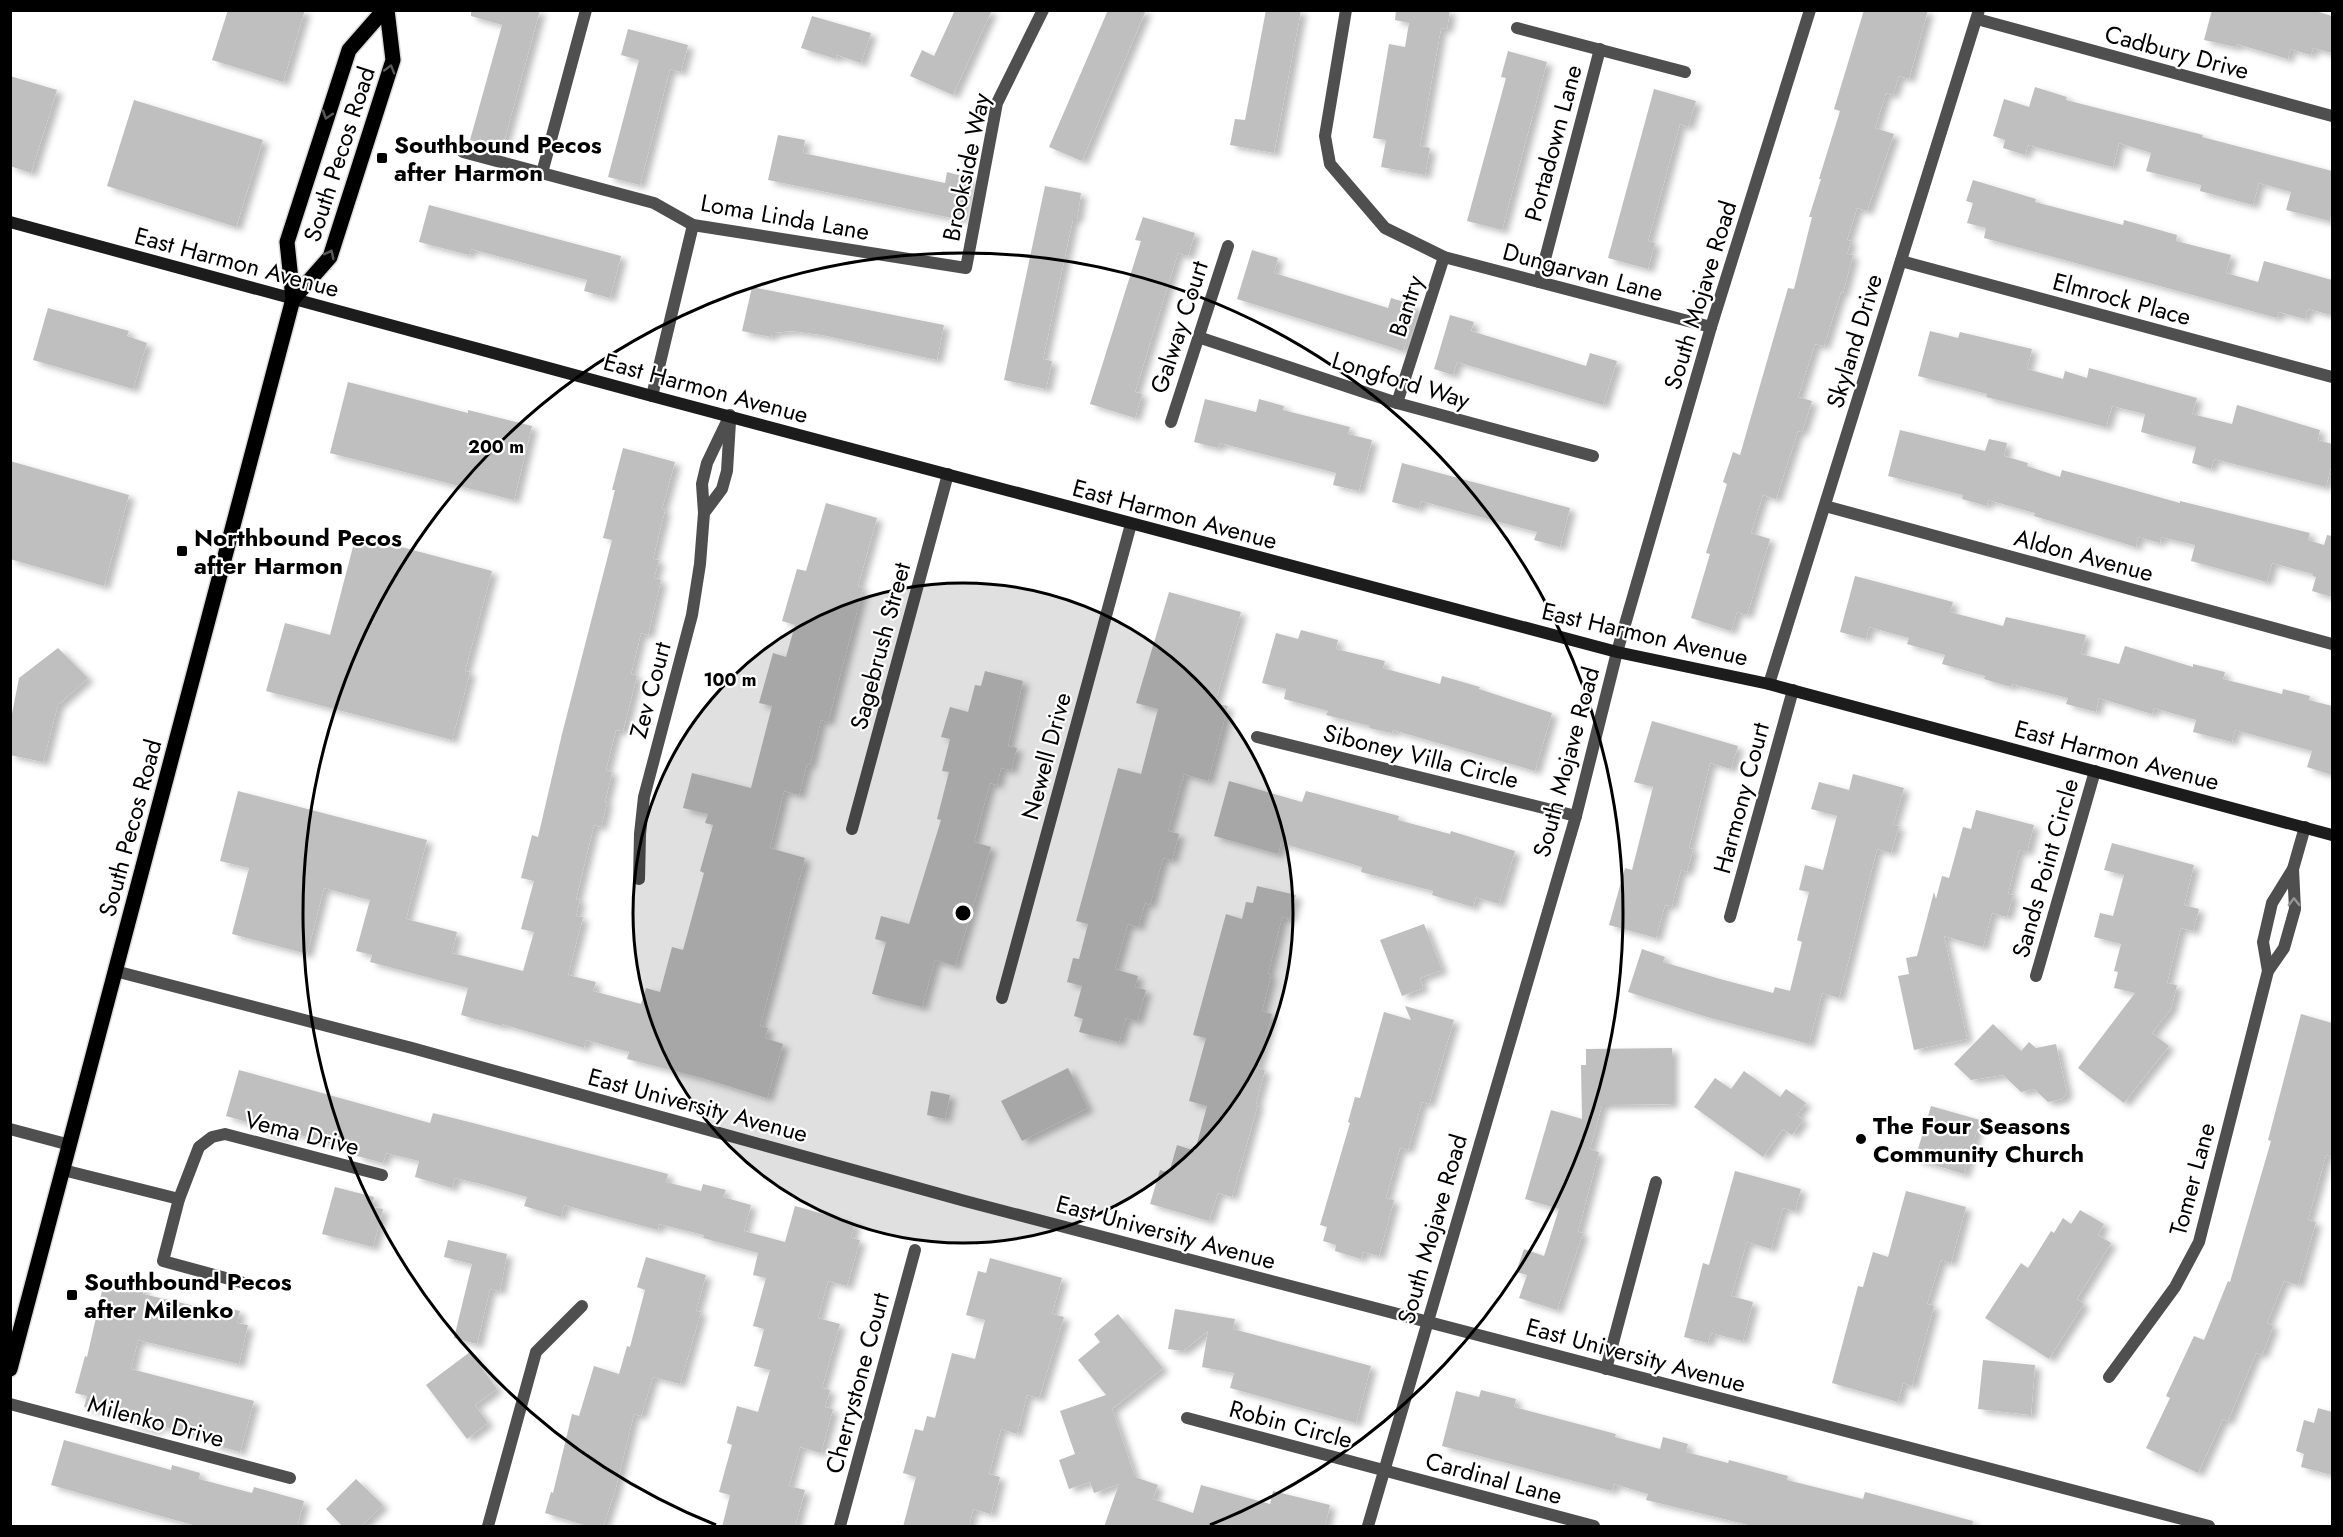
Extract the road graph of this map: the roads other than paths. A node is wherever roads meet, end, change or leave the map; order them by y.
1 (386, 10) edge
2 (586, 10) edge
3 (1043, 10) edge
4 (1346, 10) edge
5 (1810, 10) edge
6 (1978, 15) edge
7 (1517, 28) dead end
8 (1600, 49) junction
9 (1685, 72) dead end
10 (2332, 116) edge
11 (463, 152) dead end
12 (542, 173) junction
13 (10, 222) edge
14 (693, 225) junction
15 (1228, 246) dead end
16 (1444, 257) junction
17 (1901, 261) junction
18 (966, 268) joint
19 (1539, 282) junction
20 (293, 299) junction
21 (1711, 327) junction
22 (1198, 337) junction
23 (2332, 377) edge
24 (652, 396) junction
25 (1397, 403) junction
26 (730, 415) junction
27 (1171, 422) dead end
28 (1593, 456) dead end
29 (948, 474) junction
30 (1825, 506) junction
31 (704, 513) junction
32 (1131, 524) junction
33 (2332, 644) edge
34 (1617, 652) junction
35 (1769, 684) junction
36 (1793, 690) junction
37 (1257, 737) dead end
38 (2095, 771) junction
39 (1576, 816) junction
40 (2304, 827) junction
41 (852, 829) dead end
42 (2332, 835) edge
43 (2292, 869) junction
44 (639, 879) dead end
45 (1730, 917) dead end
46 (115, 971) junction
47 (2268, 971) junction
48 (2036, 976) dead end
49 (1002, 998) dead end
50 (10, 1129) edge
51 (70, 1145) junction
52 (63, 1170) junction
53 (382, 1175) dead end
54 (1656, 1182) dead end
55 (179, 1199) junction
56 (915, 1250) dead end
57 (244, 1283) dead end
58 (582, 1306) dead end
59 (1426, 1322) junction
60 (10, 1369) edge
61 (1606, 1369) junction
62 (2109, 1377) dead end
63 (10, 1404) edge
64 (1188, 1418) dead end
65 (1384, 1471) junction
66 (290, 1479) dead end
67 (488, 1527) edge
68 (840, 1527) edge
69 (1368, 1527) edge
70 (1594, 1527) edge
71 (2209, 1527) edge

20 -> 1 main road, South Pecos Road
1 -> 20 main road, South Pecos Road
2 - 12 street
3 - 18 street, Brookside Way
4 - 16 street, Dungarvan Lane
5 - 21 street, South Mojave Road
6 - 10 street, Cadbury Drive
6 - 17 street, Skyland Drive
7 - 8 street
8 - 9 street
8 - 19 street, Portadown Lane
11 - 12 street, Loma Linda Lane
12 - 14 street, Loma Linda Lane
13 - 20 main road, East Harmon Avenue
14 - 18 street, Loma Linda Lane
14 - 24 street
15 - 22 street, Galway Court
16 - 19 street, Dungarvan Lane
16 - 25 street, Bantry
17 - 23 street, Elmrock Place
17 - 30 street, Skyland Drive
19 - 21 street, Dungarvan Lane
20 - 24 main road, East Harmon Avenue
20 - 46 main road, South Pecos Road
21 - 34 street, South Mojave Road
22 - 25 street, Longford Way
22 - 27 street, Galway Court
24 - 26 main road, East Harmon Avenue
25 - 28 street, Longford Way
26 - 29 main road, East Harmon Avenue
26 - 31 street, Zev Court
26 - 31 street
29 - 32 main road, East Harmon Avenue
29 - 41 street, Sagebrush Street
30 - 33 street, Aldon Avenue
30 - 35 street, Skyland Drive
31 - 44 street, Zev Court
32 - 34 main road, East Harmon Avenue
32 - 49 street, Newell Drive
34 - 35 main road, East Harmon Avenue
34 - 39 street, South Mojave Road
35 - 36 main road, East Harmon Avenue
36 - 38 main road, East Harmon Avenue
36 - 45 street, Harmony Court
37 - 39 street, Siboney Villa Circle
38 - 40 main road, East Harmon Avenue
38 - 48 street, Sands Point Circle
39 - 59 street, South Mojave Road
40 - 42 main road, East Harmon Avenue
40 - 43 street, Tomer Lane
47 -> 43 street, Tomer Lane
43 - 47 street, Tomer Lane
46 - 51 main road, South Pecos Road
46 - 59 street, East University Avenue
47 - 62 street, Tomer Lane
50 - 51 street
51 - 52 main road, South Pecos Road
52 - 55 street
52 - 60 main road, South Pecos Road
53 - 55 street, Vema Drive
54 - 61 street
55 - 57 street, Vema Drive
56 - 68 street, Cherrystone Court
58 - 67 street
59 - 61 street, East University Avenue
59 - 65 street, South Mojave Road
61 - 71 street, East University Avenue
63 - 66 street, Milenko Drive
64 - 65 street, Robin Circle
65 - 69 street, South Mojave Road
65 - 70 street, Cardinal Lane

